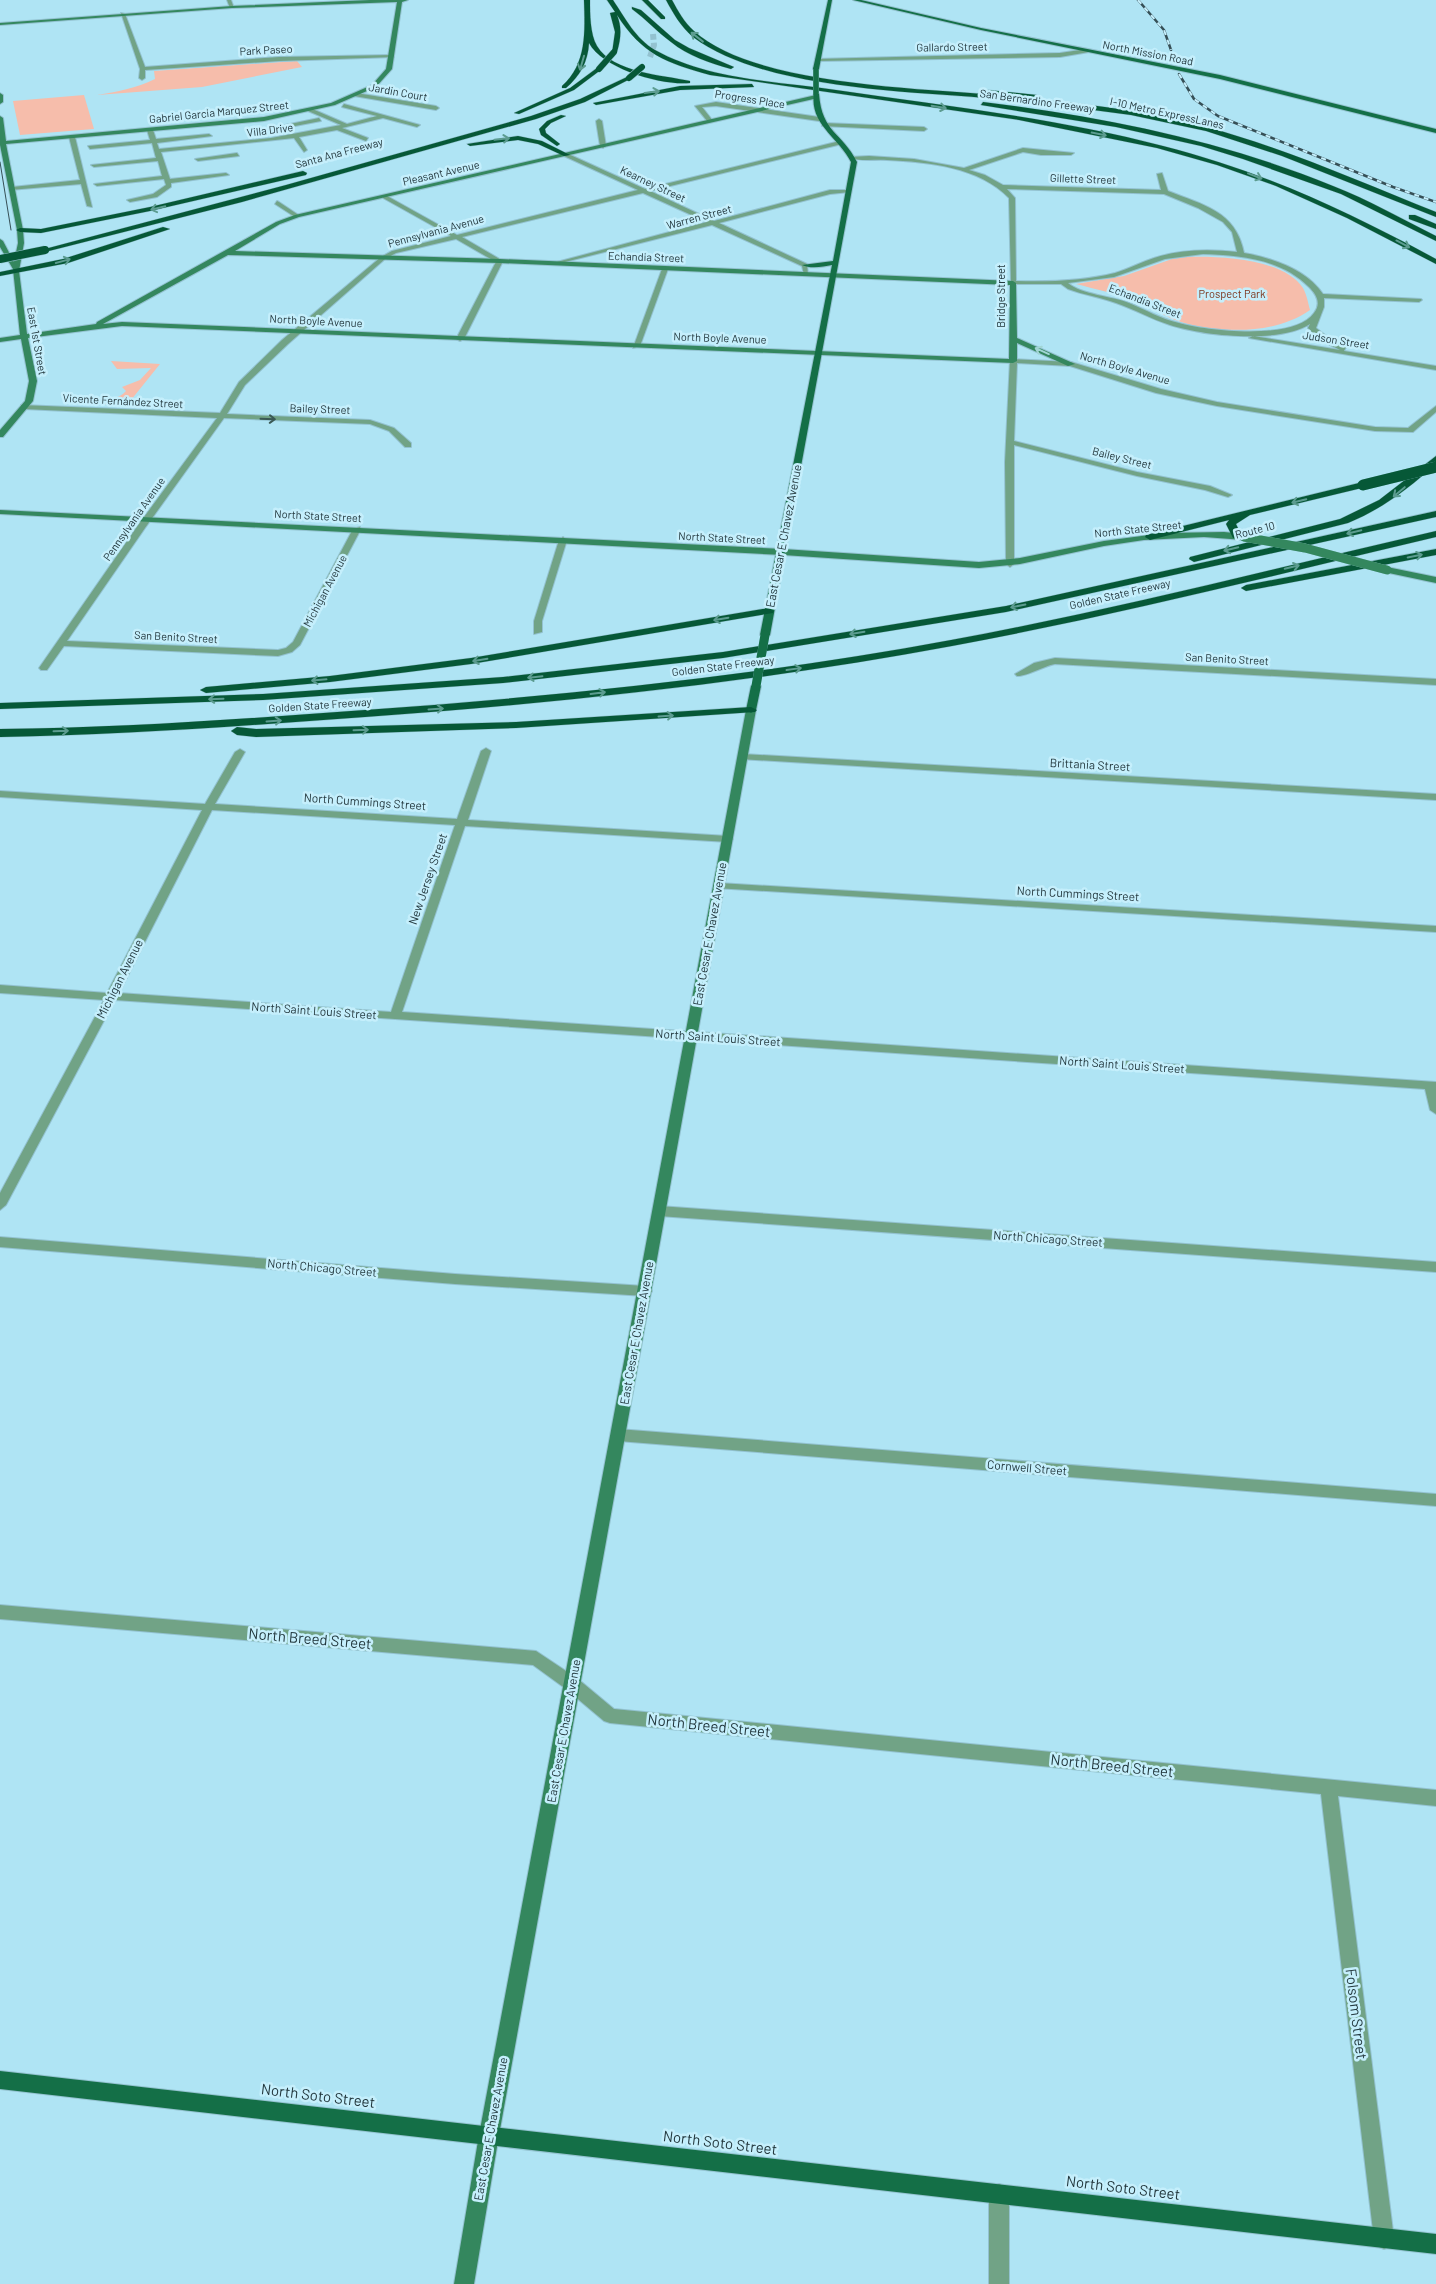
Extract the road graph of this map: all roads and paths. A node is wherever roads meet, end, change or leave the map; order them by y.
1 (229, 0) edge
2 (400, 0) edge
3 (406, 0) edge
4 (587, 0) edge
5 (610, 0) edge
6 (645, 0) edge
7 (652, 0) edge
8 (669, 0) edge
9 (830, 0) edge
10 (855, 0) edge
11 (632, 4) edge
12 (232, 6) junction
13 (123, 14) junction
14 (587, 15) junction
15 (665, 20) dead end
16 (693, 23) dead end
17 (0, 24) edge
18 (682, 24) junction
19 (653, 34) tunnel mouth
20 (678, 34) dead end
21 (1087, 50) junction
22 (391, 57) junction
23 (818, 59) junction
24 (710, 60) junction
25 (644, 64) tunnel mouth
26 (143, 69) junction
27 (142, 78) dead end
28 (756, 86) junction
29 (356, 94) junction
30 (0, 96) edge
31 (816, 96) junction
32 (621, 97) junction
33 (890, 100) junction
34 (0, 101) edge
35 (344, 106) dead end
36 (436, 108) dead end
37 (310, 110) junction
38 (758, 111) junction
39 (512, 115) junction
40 (384, 116) junction
41 (0, 118) edge
42 (819, 119) junction
43 (319, 120) dead end
44 (1090, 120) junction
45 (600, 121) dead end
46 (710, 121) junction
47 (417, 125) dead end
48 (348, 126) junction
49 (824, 126) junction
50 (339, 128) junction
51 (206, 129) dead end
52 (924, 129) dead end
53 (150, 130) junction
54 (1436, 131) edge
55 (209, 136) junction
56 (72, 137) junction
57 (296, 137) junction
58 (366, 139) dead end
59 (276, 140) junction
60 (154, 141) junction
61 (2, 143) edge
62 (840, 143) junction
63 (603, 146) junction
64 (90, 147) dead end
65 (213, 147) junction
66 (194, 148) junction
67 (304, 150) dead end
68 (157, 151) junction
69 (1071, 153) dead end
70 (237, 155) dead end
71 (402, 155) junction
72 (566, 155) junction
73 (852, 157) junction
74 (160, 158) junction
75 (198, 159) junction
76 (368, 164) junction
77 (94, 165) dead end
78 (201, 166) dead end
79 (222, 168) dead end
80 (324, 169) junction
81 (963, 170) junction
82 (1160, 174) dead end
83 (167, 179) junction
84 (310, 181) junction
85 (83, 182) junction
86 (97, 184) dead end
87 (1001, 187) junction
88 (12, 189) junction
89 (644, 191) junction
90 (848, 191) junction
91 (127, 192) dead end
92 (1165, 192) junction
93 (384, 197) junction
94 (277, 203) dead end
95 (90, 206) dead end
96 (1436, 209) edge
97 (1436, 215) edge
98 (297, 216) junction
99 (712, 223) junction
100 (180, 225) dead end
101 (1436, 227) edge
102 (171, 228) dead end
103 (20, 230) junction
104 (457, 236) junction
105 (1436, 239) edge
106 (0, 242) edge
107 (42, 246) junction
108 (0, 252) edge
109 (227, 253) junction
110 (1241, 255) junction
111 (383, 258) junction
112 (0, 259) edge
113 (500, 261) junction
114 (835, 262) junction
115 (1436, 262) edge
116 (555, 264) junction
117 (805, 266) junction
118 (665, 269) junction
119 (16, 271) junction
120 (0, 274) edge
121 (806, 274) junction
122 (833, 275) junction
123 (1013, 283) junction
124 (1064, 283) junction
125 (1322, 296) junction
126 (1419, 300) dead end
127 (1315, 317) junction
128 (93, 326) junction
129 (298, 332) junction
130 (1234, 334) junction
131 (23, 337) junction
132 (1013, 339) junction
133 (0, 340) edge
134 (460, 340) junction
135 (636, 346) junction
136 (820, 354) junction
137 (1357, 355) junction
138 (1013, 361) junction
139 (1071, 364) junction
140 (1436, 368) edge
141 (24, 407) junction
142 (1436, 408) edge
143 (222, 416) junction
144 (0, 435) edge
145 (1010, 442) junction
146 (408, 446) dead end
147 (1436, 459) edge
148 (1436, 467) edge
149 (1228, 495) dead end
150 (0, 512) edge
151 (1251, 512) junction
152 (1436, 514) edge
153 (147, 519) junction
154 (357, 530) junction
155 (1436, 534) edge
156 (1150, 537) junction
157 (1241, 537) junction
158 (563, 540) junction
159 (783, 552) junction
160 (1436, 552) edge
161 (1010, 564) junction
162 (1436, 580) edge
163 (1066, 597) junction
164 (769, 611) junction
165 (1091, 614) junction
166 (537, 632) dead end
167 (61, 643) junction
168 (289, 650) joint
169 (44, 668) dead end
170 (1020, 674) dead end
171 (1436, 682) edge
172 (0, 706) edge
173 (20, 706) junction
174 (752, 710) junction
175 (190, 727) junction
176 (4, 733) edge
177 (486, 751) dead end
178 (240, 752) dead end
179 (743, 757) junction
180 (0, 794) edge
181 (1436, 797) edge
182 (209, 806) junction
183 (463, 822) junction
184 (728, 839) junction
185 (719, 886) junction
186 (1436, 929) edge
187 (0, 988) edge
188 (111, 997) junction
189 (395, 1016) junction
190 (692, 1036) junction
191 (1433, 1086) edge
192 (1436, 1110) edge
193 (0, 1205) edge
194 (659, 1211) junction
195 (0, 1242) edge
196 (1436, 1268) edge
197 (645, 1291) junction
198 (618, 1435) junction
199 (1436, 1500) edge
200 (0, 1612) edge
201 (572, 1684) junction
202 (1328, 1788) junction
203 (1436, 1798) edge
204 (0, 2080) edge
205 (489, 2135) junction
206 (999, 2194) junction
207 (1384, 2239) junction
208 (1436, 2244) edge
209 (464, 2284) edge
210 (999, 2284) edge

1 - 12 street
2 - 3 main road
2 - 12 main road
2 - 22 main road, Gabriel Garcia Marquez Street
4 - 14 highway
5 - 33 highway
5 - 39 highway, Santa Ana Freeway, bridge
6 - 15 highway
7 - 18 highway
8 - 18 highway, I-10 Metro ExpressLanes
9 - 23 main road
10 - 21 main road, North Mission Road
11 - 19 highway
11 - 24 highway, San Bernardino Freeway
12 - 13 main road
13 - 17 main road
13 - 26 street
14 - 28 highway
14 -> 39 highway
16 - 96 highway, I-10 Metro ExpressLanes
97 -> 18 highway, I-10 Metro ExpressLanes
20 - 24 highway
21 - 23 street, Gallardo Street
21 - 54 main road, North Mission Road
22 - 26 street, Park Paseo
22 - 29 main road, Gabriel Garcia Marquez Street
23 - 31 main road, bridge
24 - 44 highway, San Bernardino Freeway
25 - 71 highway, Santa Ana Freeway, bridge
26 - 27 street
32 -> 28 highway
28 - 33 highway
29 - 36 street, Jardin Court
29 - 37 main road, Gabriel Garcia Marquez Street
30 - 34 main road
31 - 38 main road, Pleasant Avenue
31 - 42 main road
32 - 71 highway
32 - 72 highway
33 -> 115 highway, San Bernardino Freeway
35 - 40 street
37 - 48 street
37 - 53 main road, Gabriel Garcia Marquez Street
38 - 42 street, Progress Place
38 - 46 main road, Pleasant Avenue
38 - 46 street, Progress Place
39 - 80 highway, Santa Ana Freeway
40 - 47 street
40 - 48 street, Villa Drive
41 - 61 main road, East 1st Street
42 - 49 main road
43 - 59 street
44 - 101 highway
44 - 105 highway, San Bernardino Freeway
45 - 63 street
46 - 63 main road, Pleasant Avenue
48 - 50 street, Villa Drive
49 - 52 street
49 - 62 main road
50 - 57 street, Villa Drive
50 - 58 street
51 - 55 street
53 - 56 main road, Gabriel Garcia Marquez Street
53 - 60 street
55 - 60 street
55 - 65 street
56 - 61 main road, Gabriel Garcia Marquez Street
56 - 85 street
57 - 59 street, Villa Drive
57 - 67 street
59 - 65 street, Villa Drive
60 - 64 street
60 - 68 street
61 - 88 main road, East 1st Street
62 - 73 main road
62 - 89 street, Pennsylvania Avenue
63 - 72 main road, Pleasant Avenue
65 - 66 street, Villa Drive
66 - 68 street, Villa Drive
66 - 75 street
68 - 74 street
69 - 81 street
70 - 75 street
71 - 76 highway, Santa Ana Freeway
76 -> 72 highway
72 - 89 street, Kearney Street
72 - 93 main road, Pleasant Avenue
73 - 81 street
73 - 90 main road, East Cesar E Chavez Avenue
74 - 77 street
74 - 83 street
75 - 78 street
76 - 84 highway, Santa Ana Freeway
79 - 83 street
80 -> 103 highway
80 - 107 highway, Santa Ana Freeway
81 - 87 street
82 - 92 street
83 - 86 street
83 - 91 street
84 - 100 highway
84 - 107 highway, Santa Ana Freeway
85 - 88 street
85 - 95 street
87 - 92 street, Gillette Street
87 - 123 street, Bridge Street
88 - 103 main road, East 1st Street
89 - 99 street, Kearney Street
89 - 104 street, Pennsylvania Avenue
90 - 99 street, Warren Street
90 - 114 main road, East Cesar E Chavez Avenue
92 - 110 street
93 - 98 main road, Pleasant Avenue
93 - 104 street
94 - 98 street
98 - 109 main road, Pleasant Avenue
99 - 116 street, Warren Street
99 - 117 street, Kearney Street
119 -> 102 highway
103 - 119 main road, East 1st Street
104 - 111 street, Pennsylvania Avenue
104 - 113 street
106 - 119 main road, East 1st Street
107 - 108 highway, Santa Ana Freeway
107 - 112 highway, Santa Ana Freeway, bridge
109 - 111 main road, Echandia Street
109 - 128 main road, Pleasant Avenue
110 - 124 street, Echandia Street
110 - 125 street, Echandia Street
111 - 113 main road, Echandia Street
111 - 129 street, Pennsylvania Avenue
113 - 116 main road, Echandia Street
113 - 134 street
114 - 117 main road
114 - 122 main road, East Cesar E Chavez Avenue
116 - 118 main road, Echandia Street
117 - 121 street
118 - 121 main road, Echandia Street
118 - 135 street
119 - 120 highway
119 - 131 main road, East 1st Street
121 - 122 main road, Echandia Street
122 - 123 main road, Echandia Street
122 - 136 main road, East Cesar E Chavez Avenue
123 - 124 street, Echandia Street
123 - 132 main road, Bridge Street
124 - 130 street, Echandia Street
125 - 126 street
125 - 127 street
127 - 130 street, Echandia Street
127 - 137 street
128 - 129 main road, North Boyle Avenue
128 - 131 main road, North Boyle Avenue
129 - 134 main road, North Boyle Avenue
129 - 143 street, Pennsylvania Avenue
130 - 137 street, Judson Street
131 - 133 main road, North Boyle Avenue
131 - 141 main road, East 1st Street
132 - 138 main road, Bridge Street
139 -> 132 main road
134 - 135 main road, North Boyle Avenue
135 - 136 main road, North Boyle Avenue
136 - 138 main road, North Boyle Avenue
136 - 159 main road, East Cesar E Chavez Avenue
137 - 140 street, Judson Street
138 - 139 street, North Boyle Avenue
138 - 145 street, Bridge Street
139 - 142 street, North Boyle Avenue
141 - 143 street, Vicente Fernández Street
141 - 144 main road, East 1st Street
143 -> 146 street, Bailey Street
143 - 153 street, Pennsylvania Avenue
145 - 149 street, Bailey Street
145 - 161 street, Bridge Street
147 -> 163 highway, Route 10
148 -> 151 highway, bridge
150 - 153 main road, North State Street
151 - 156 highway
151 - 157 highway
152 -> 163 highway, Golden State Freeway
153 - 154 main road, North State Street
153 - 167 street, Pennsylvania Avenue
154 - 158 main road, North State Street
154 - 168 street, Michigan Avenue
165 -> 155 highway, Golden State Freeway
156 - 157 main road, North State Street
156 - 161 main road, North State Street
157 - 162 main road, North State Street, bridge
158 - 159 main road, North State Street
158 - 166 street
159 - 161 main road, North State Street
159 - 164 main road, East Cesar E Chavez Avenue
165 -> 160 highway
163 -> 173 highway, Golden State Freeway
164 -> 173 highway
164 - 174 main road, East Cesar E Chavez Avenue, bridge
175 -> 165 highway, Golden State Freeway
167 - 168 street, San Benito Street
167 - 169 street, Pennsylvania Avenue
170 - 171 street, San Benito Street
172 - 173 highway, Golden State Freeway
175 -> 174 highway
174 - 179 main road, East Cesar E Chavez Avenue
176 -> 175 highway, Golden State Freeway
177 - 183 street, New Jersey Street
178 - 182 street, Michigan Avenue
179 - 181 street, Brittania Street
179 - 184 main road, East Cesar E Chavez Avenue
180 - 182 street, North Cummings Street
182 - 183 street, North Cummings Street
182 - 188 street, Michigan Avenue
183 - 184 street, North Cummings Street
183 - 189 street, New Jersey Street
184 - 185 main road, East Cesar E Chavez Avenue
185 - 186 street, North Cummings Street
185 - 190 main road, East Cesar E Chavez Avenue
187 - 188 street, North Saint Louis Street
188 - 189 street, North Saint Louis Street
188 - 193 street, Michigan Avenue
189 - 190 street, North Saint Louis Street
190 - 191 street, North Saint Louis Street
190 - 194 main road, East Cesar E Chavez Avenue
191 - 192 street
194 - 196 street, North Chicago Street
194 - 197 main road, East Cesar E Chavez Avenue
195 - 197 street, North Chicago Street
197 - 198 main road, East Cesar E Chavez Avenue
198 - 199 street, Cornwell Street
198 - 201 main road, East Cesar E Chavez Avenue
200 - 201 street, North Breed Street
201 - 202 street, North Breed Street
201 - 205 main road, East Cesar E Chavez Avenue
202 - 203 street, North Breed Street
202 - 207 street, Folsom Street
204 - 205 main road, North Soto Street
205 - 206 main road, North Soto Street
205 - 209 main road, East Cesar E Chavez Avenue
206 - 207 main road, North Soto Street
206 - 210 street
207 - 208 main road, North Soto Street

